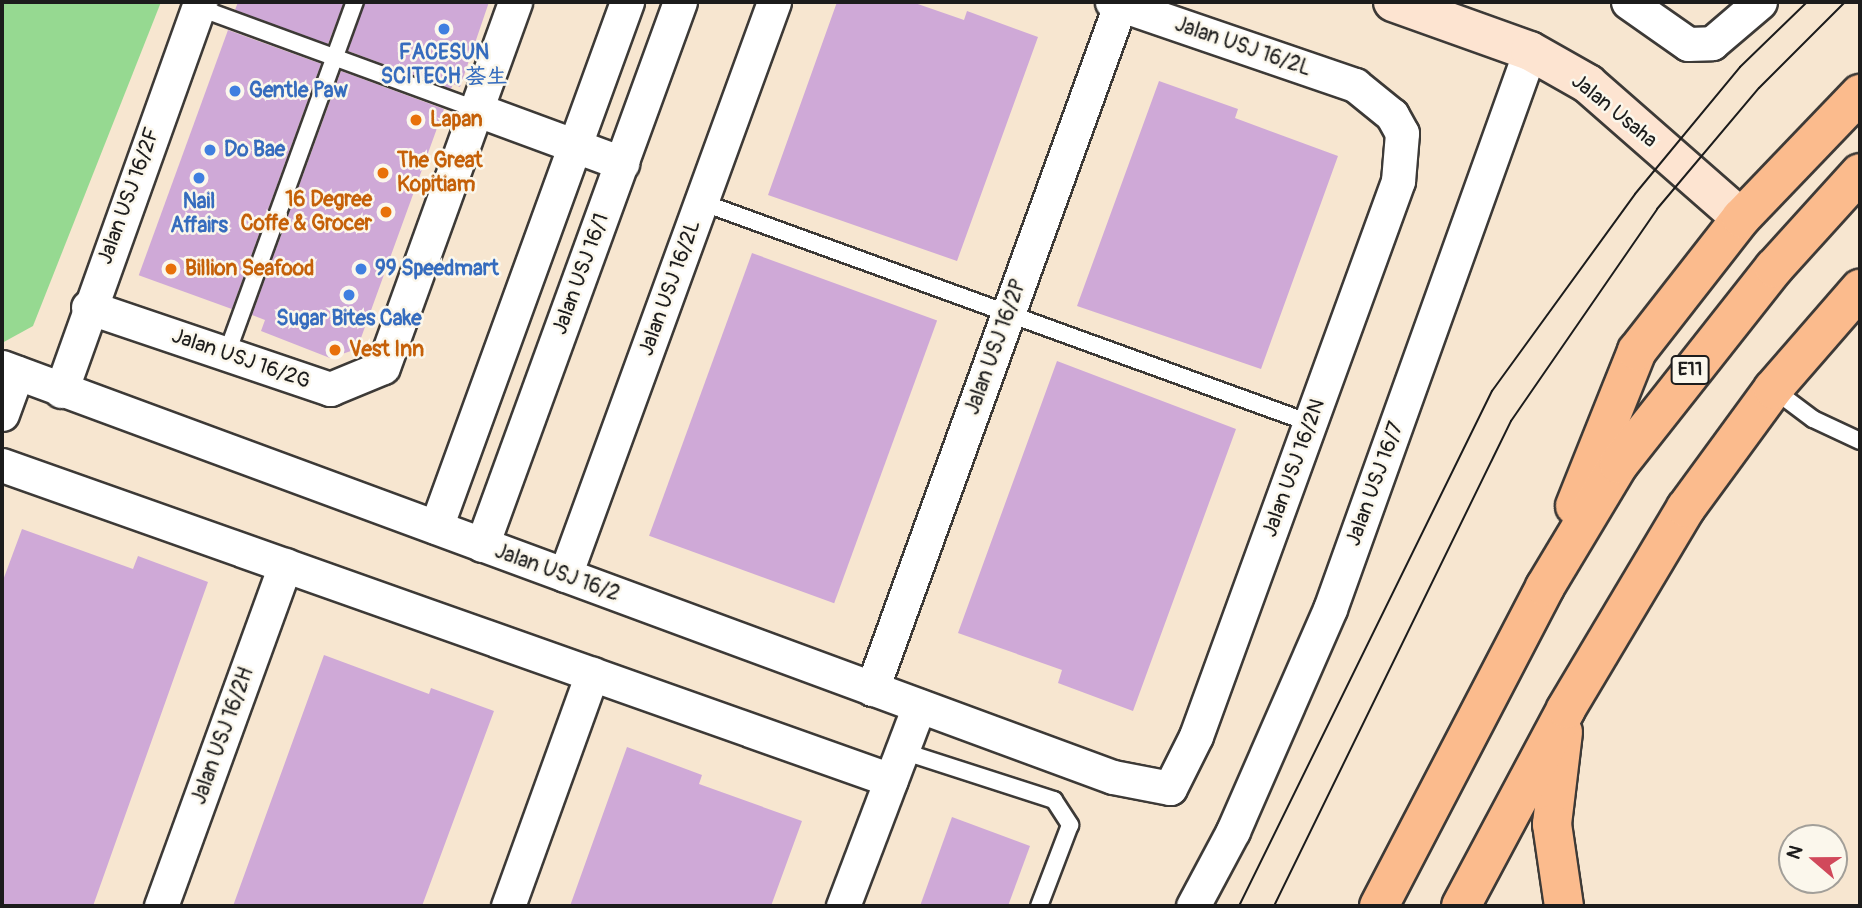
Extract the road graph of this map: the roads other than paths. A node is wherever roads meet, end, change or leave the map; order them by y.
1 (355, 2) edge
2 (514, 2) edge
3 (627, 2) edge
4 (680, 2) edge
5 (774, 2) edge
6 (1393, 2) edge
7 (1628, 2) edge
8 (1760, 2) edge
9 (1116, 3) edge
10 (198, 5) edge
11 (1530, 51) junction
12 (334, 57) junction
13 (1860, 94) edge
14 (1372, 96) joint
15 (475, 109) junction
16 (575, 145) junction
17 (622, 163) junction
18 (1860, 173) edge
19 (701, 202) junction
20 (1741, 218) junction
21 (1860, 289) edge
22 (89, 307) junction
23 (1008, 313) junction
24 (227, 354) junction
25 (9, 370) edge
26 (1773, 388) junction
27 (61, 391) junction
28 (2, 414) edge
29 (1310, 423) junction
30 (1860, 441) edge
31 (2, 465) edge
32 (436, 527) junction
33 (482, 545) junction
34 (285, 565) junction
35 (565, 575) junction
36 (1545, 587) junction
37 (592, 674) junction
38 (872, 689) junction
39 (919, 706) junction
40 (1566, 709) junction
41 (896, 766) junction
42 (1113, 777) joint
43 (161, 906) edge
44 (508, 906) edge
45 (844, 906) edge
46 (1039, 906) edge
47 (1193, 906) edge
48 (1379, 906) edge
49 (1461, 906) edge
50 (1564, 906) edge

1 - 12 lane
2 - 15 street, Jalan USJ 16/2G
3 - 16 street
4 - 17 street, Jalan USJ 16/1
5 - 19 street, Jalan USJ 16/2L
6 - 11 street, Jalan Usaha
7 - 8 street
9 - 14 street, Jalan USJ 16/2L
9 - 23 street, Jalan USJ 16/2P
10 - 12 lane
10 - 22 street, Jalan USJ 16/2F
11 - 20 street, Jalan Usaha
11 - 47 street, Jalan USJ 16/7
12 - 15 lane
12 - 24 lane
13 - 20 highway
14 - 29 street, Jalan USJ 16/2N
15 - 16 street
15 - 24 street, Jalan USJ 16/2G
16 - 17 street
16 - 32 street
17 - 33 street, Jalan USJ 16/1
18 - 36 highway, E11
19 - 23 lane
19 - 35 street, Jalan USJ 16/2L
20 - 36 highway
21 - 26 highway
22 - 24 street, Jalan USJ 16/2G
22 - 27 street, Jalan USJ 16/2F
23 - 29 lane
23 - 38 street, Jalan USJ 16/2P
25 - 27 street, Jalan USJ 16/2
25 - 28 street
26 - 30 lane
26 - 40 highway
27 - 32 street, Jalan USJ 16/2
29 - 42 street, Jalan USJ 16/2N
31 - 34 street
32 - 33 street, Jalan USJ 16/2
33 - 35 street, Jalan USJ 16/2
34 - 37 street
34 - 43 street, Jalan USJ 16/2H
35 - 38 street, Jalan USJ 16/2
36 - 48 highway, E11
37 - 41 street
37 - 44 street
38 - 39 street, Jalan USJ 16/2
39 - 41 street
39 - 42 street, Jalan USJ 16/2
40 - 49 highway
40 - 50 highway
41 - 45 street
41 - 46 lane

